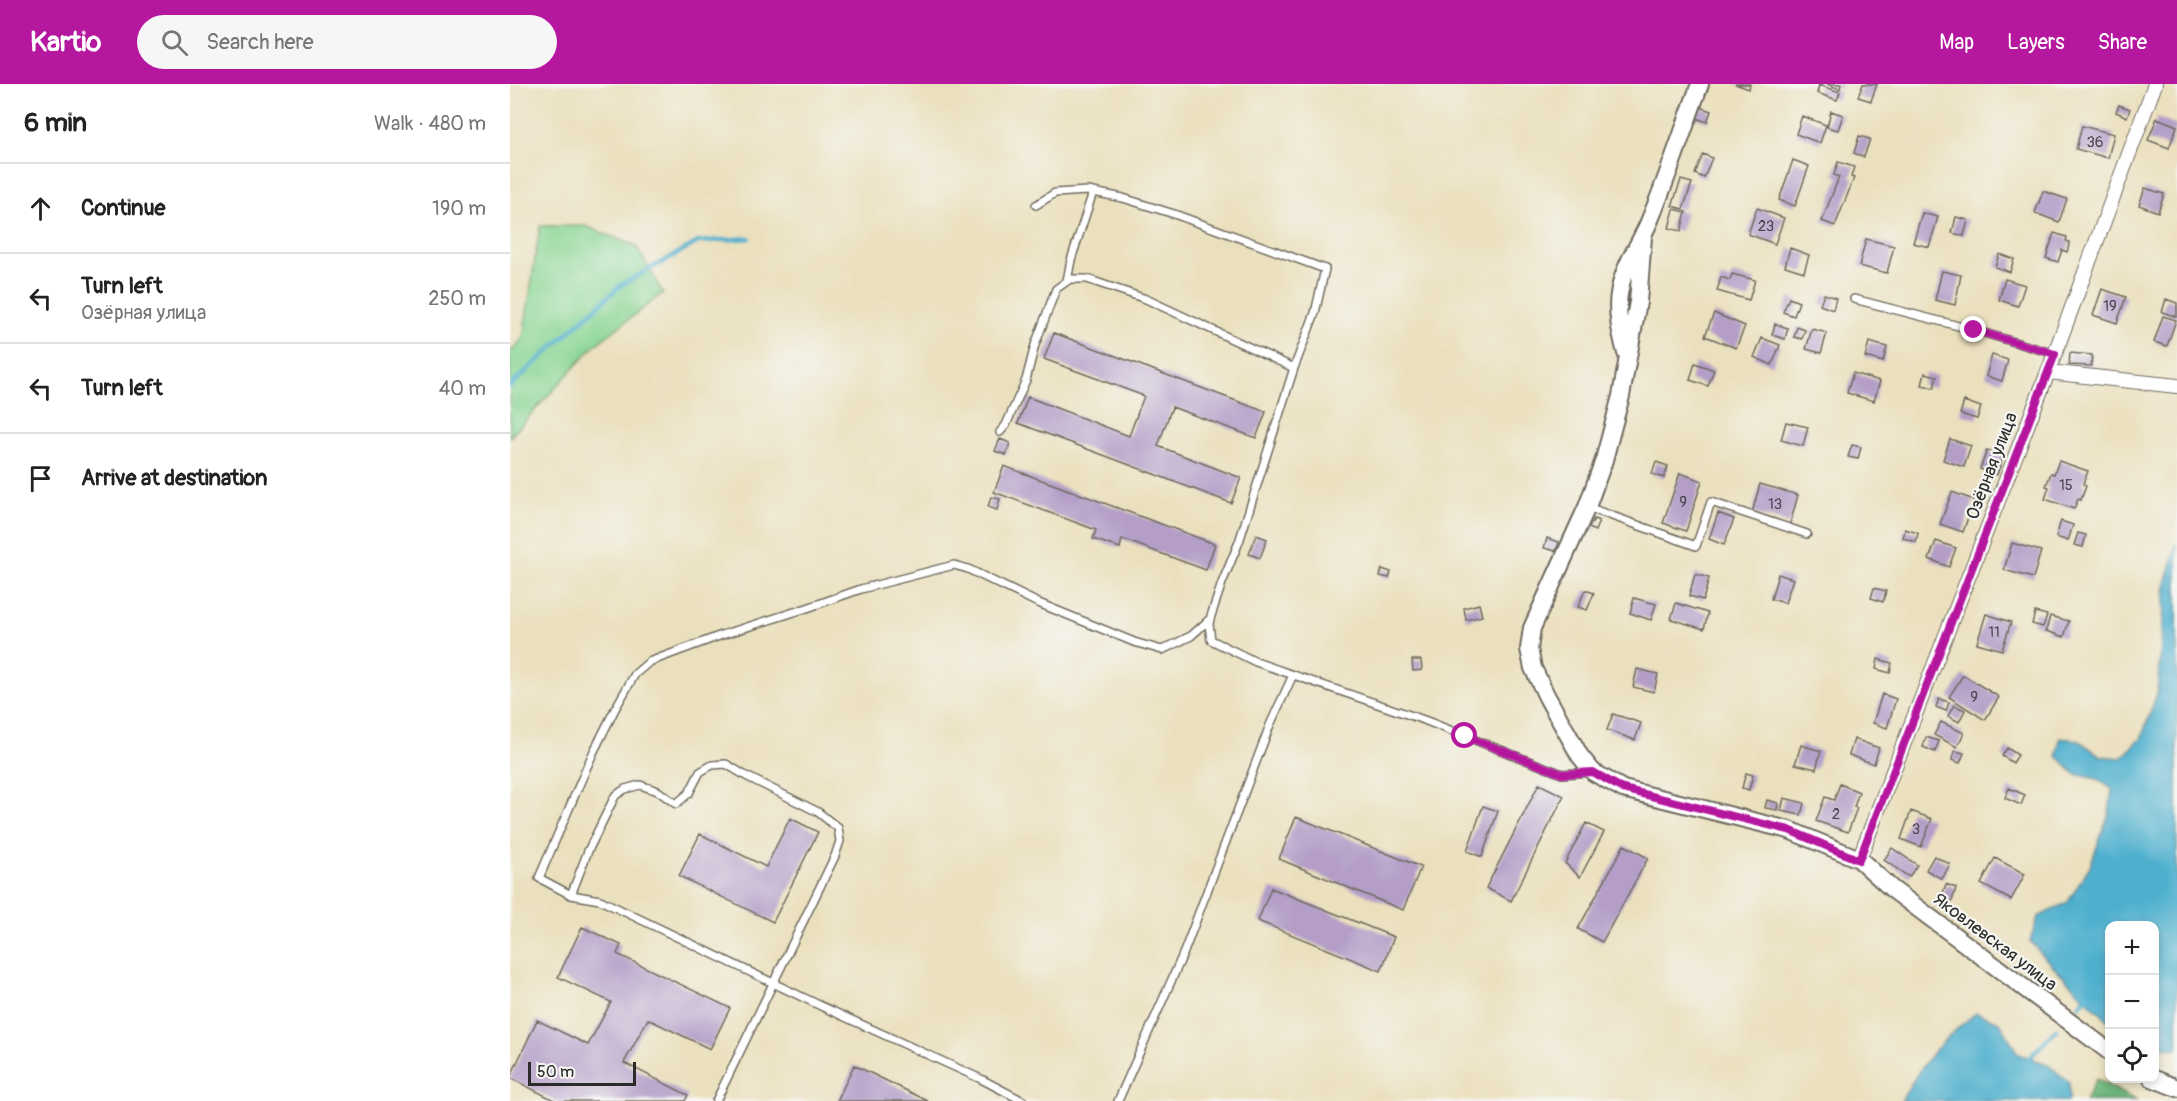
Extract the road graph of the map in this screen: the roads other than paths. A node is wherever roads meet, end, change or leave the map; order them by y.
1 (1700, 84) edge
2 (2155, 84) edge
3 (1093, 192) junction
4 (1036, 205) dead end
5 (1067, 281) junction
6 (1854, 299) dead end
7 (2055, 354) junction
8 (1294, 368) junction
9 (2048, 372) junction
10 (2177, 386) edge
11 (1000, 432) dead end
12 (1587, 507) junction
13 (1807, 534) dead end
14 (1210, 619) junction
15 (1293, 675) junction
16 (1593, 772) junction
17 (1859, 860) junction
18 (571, 895) junction
19 (773, 983) junction
20 (2105, 1049) edge
21 (2159, 1081) edge
22 (2177, 1088) edge
23 (716, 1101) edge
24 (1023, 1101) edge
25 (1118, 1101) edge

1 - 12 street
2 - 7 street, Озёрная улица
3 - 4 lane
3 - 5 lane
3 - 8 lane
5 - 8 lane
5 - 11 lane
6 - 7 lane
7 - 9 street, Озёрная улица
8 - 14 lane
9 - 10 street
9 - 17 street, Озёрная улица
12 - 13 lane
12 - 16 street
14 - 15 lane
14 - 18 lane
15 - 16 lane
15 - 25 lane
16 - 17 street, Яковлевская улица
17 - 20 street, Яковлевская улица
18 - 19 lane
18 - 19 lane
19 - 23 lane
19 - 24 lane
21 - 22 street

